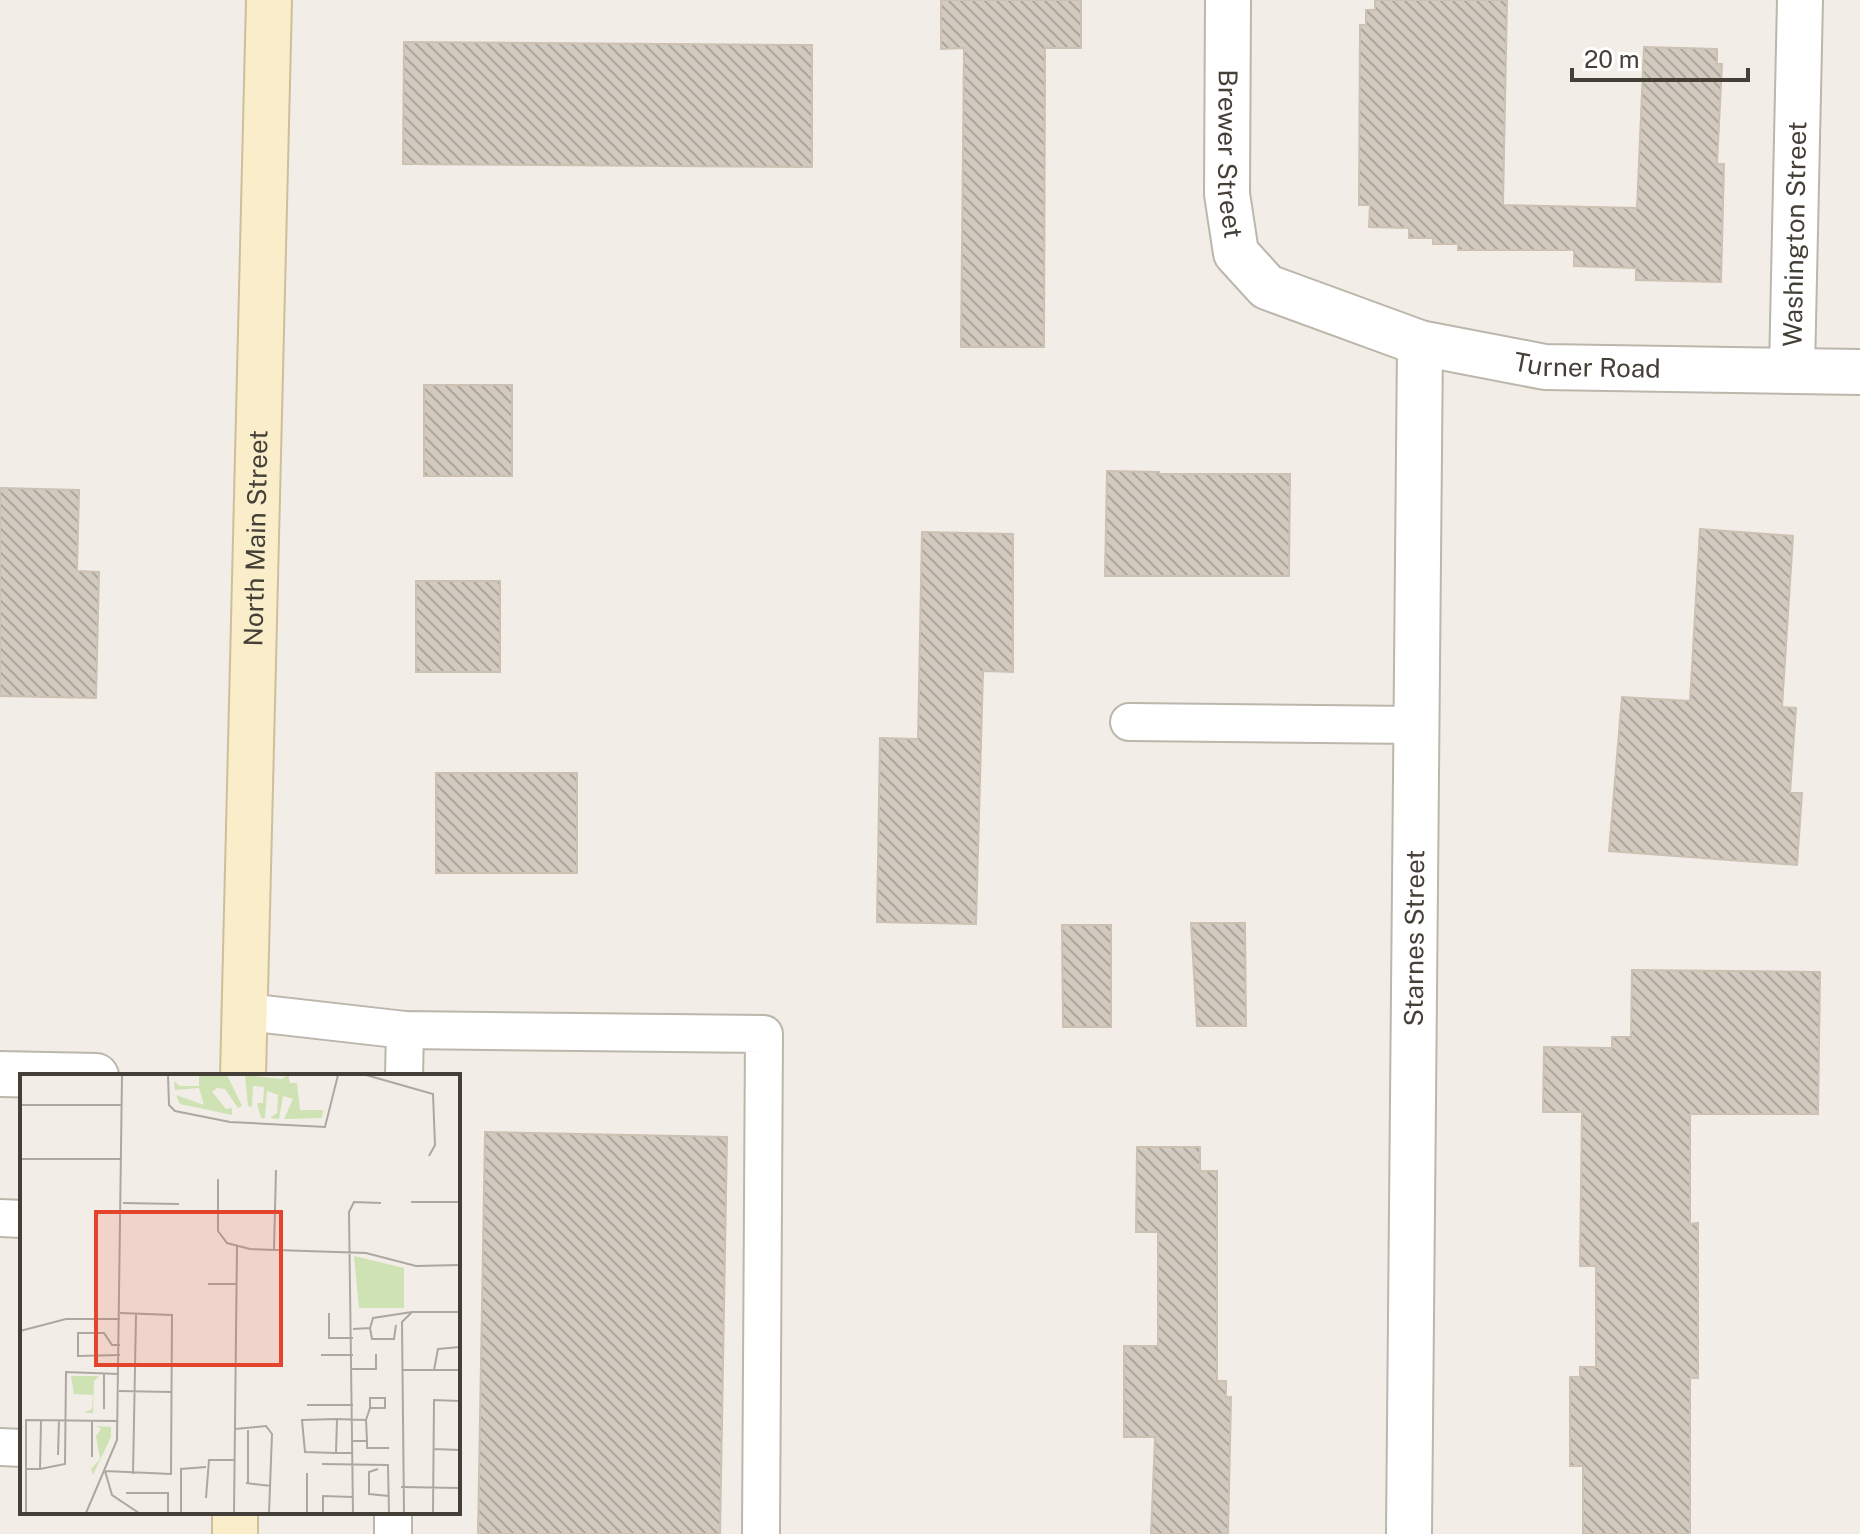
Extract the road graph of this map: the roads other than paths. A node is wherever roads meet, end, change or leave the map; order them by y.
1 (269, 0) edge
2 (1228, 0) edge
3 (1800, 0) edge
4 (1320, 308) joint
5 (1420, 343) junction
6 (1792, 370) junction
7 (1860, 372) edge
8 (1129, 722) dead end
9 (1416, 725) junction
10 (246, 1012) junction
11 (405, 1030) junction
12 (0, 1074) edge
13 (20, 1074) edge
14 (243, 1074) edge
15 (404, 1074) edge
16 (0, 1218) edge
17 (20, 1219) edge
18 (0, 1447) edge
19 (20, 1448) edge
20 (761, 1534) edge
21 (1409, 1534) edge

1 - 10 main road, North Main Street
2 - 4 street, Brewer Street
3 - 6 street, Washington Street
4 - 5 street, Turner Road
5 - 6 street, Turner Road
5 - 9 street, Starnes Street
6 - 7 street, Turner Road
8 - 9 lane
9 - 21 street, Starnes Street
10 - 11 lane
10 - 14 main road, North Main Street
11 - 15 lane
11 - 20 lane
12 - 13 street
16 - 17 lane
18 - 19 lane

